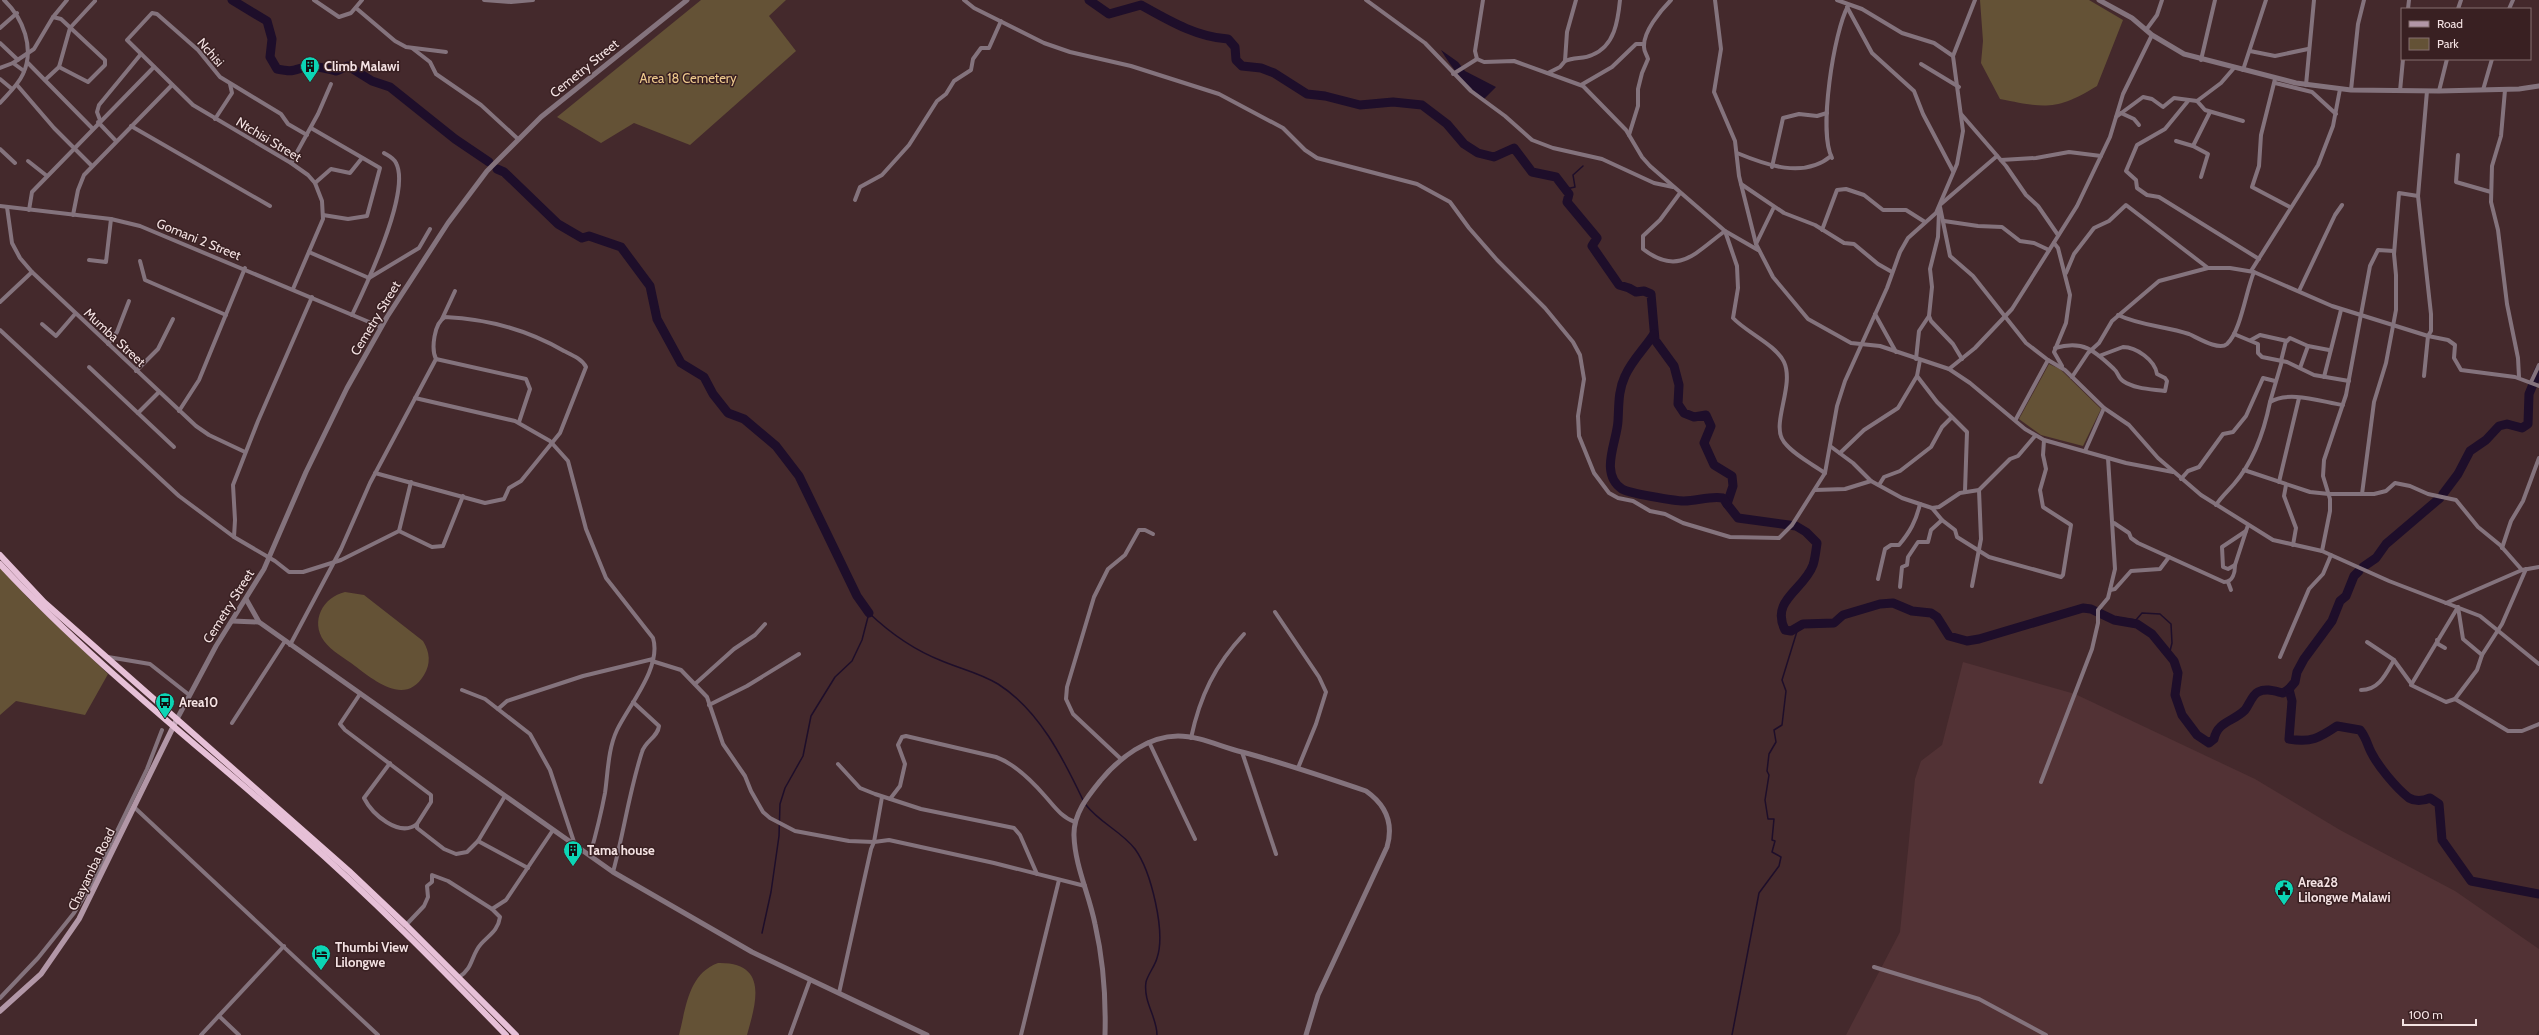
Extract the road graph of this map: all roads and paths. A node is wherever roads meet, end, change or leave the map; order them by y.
1 (4, 0) edge
2 (67, 0) edge
3 (314, 0) edge
4 (362, 0) edge
5 (484, 0) edge
6 (533, 0) edge
7 (687, 0) edge
8 (964, 0) edge
9 (1366, 0) edge
10 (1483, 0) edge
11 (1580, 0) edge
12 (1620, 0) edge
13 (1670, 0) edge
14 (1715, 0) edge
15 (1838, 0) edge
16 (1976, 0) edge
17 (2162, 0) edge
18 (2215, 0) edge
19 (2266, 0) edge
20 (2314, 0) edge
21 (2364, 0) edge
22 (1576, 1) edge
23 (2102, 1) edge
24 (95, 2) dead end
25 (1848, 5) junction
26 (356, 8) junction
27 (16, 13) junction
28 (53, 17) junction
29 (1001, 21) junction
30 (0, 28) edge
31 (70, 28) junction
32 (2146, 30) junction
33 (2152, 35) junction
34 (127, 40) joint
35 (0, 43) edge
36 (1644, 44) junction
37 (412, 48) junction
38 (2308, 49) junction
39 (2250, 51) junction
40 (446, 52) dead end
41 (27, 54) junction
42 (141, 54) junction
43 (1953, 56) junction
44 (1477, 59) junction
45 (18, 60) junction
46 (2201, 60) junction
47 (2402, 60) edge
48 (2447, 60) edge
49 (2492, 60) edge
50 (1565, 61) junction
51 (13, 62) junction
52 (27, 62) junction
53 (1921, 64) dead end
54 (59, 67) junction
55 (154, 67) junction
56 (0, 68) edge
57 (2234, 68) junction
58 (2243, 70) junction
59 (24, 71) junction
60 (1547, 73) junction
61 (1453, 74) junction
62 (0, 79) edge
63 (45, 80) junction
64 (2275, 81) junction
65 (230, 83) junction
66 (330, 84) dead end
67 (16, 85) junction
68 (172, 85) junction
69 (1581, 85) junction
70 (2306, 85) junction
71 (2539, 86) edge
72 (1959, 87) junction
73 (2340, 89) junction
74 (12, 90) junction
75 (2351, 90) junction
76 (2483, 90) junction
77 (2505, 90) junction
78 (2400, 91) junction
79 (2427, 91) junction
80 (2439, 91) junction
81 (2188, 101) junction
82 (2197, 101) junction
83 (0, 103) edge
84 (2210, 112) junction
85 (1827, 113) junction
86 (1961, 113) junction
87 (2121, 113) junction
88 (2336, 114) junction
89 (2116, 117) junction
90 (215, 119) junction
91 (99, 121) junction
92 (2243, 121) dead end
93 (2139, 125) dead end
94 (131, 126) junction
95 (92, 128) junction
96 (311, 128) junction
97 (1629, 134) junction
98 (307, 135) junction
99 (518, 139) junction
100 (116, 141) junction
101 (2176, 141) dead end
102 (2194, 146) junction
103 (74, 148) junction
104 (0, 149) edge
105 (384, 153) dead end
106 (1737, 153) junction
107 (2458, 155) dead end
108 (1998, 156) junction
109 (2101, 156) junction
110 (362, 158) junction
111 (2001, 160) junction
112 (28, 161) dead end
113 (15, 163) dead end
114 (291, 164) junction
115 (92, 166) junction
116 (1772, 167) junction
117 (1954, 171) junction
118 (48, 176) junction
119 (2201, 177) dead end
120 (315, 183) junction
121 (1741, 183) junction
122 (1673, 187) junction
123 (2491, 192) junction
124 (1680, 193) junction
125 (2418, 196) junction
126 (855, 200) dead end
127 (2342, 205) dead end
128 (0, 206) edge
129 (270, 206) dead end
130 (1940, 206) junction
131 (7, 207) junction
132 (1774, 207) junction
133 (2290, 207) junction
134 (29, 210) junction
135 (73, 215) junction
136 (323, 215) junction
137 (112, 219) junction
138 (1944, 221) junction
139 (1925, 222) junction
140 (430, 229) dead end
141 (1822, 230) junction
142 (1724, 231) junction
143 (2058, 235) junction
144 (2054, 243) junction
145 (1756, 244) junction
146 (2049, 250) junction
147 (2394, 251) junction
148 (309, 252) junction
149 (1760, 252) junction
150 (2259, 259) junction
151 (89, 260) dead end
152 (140, 261) dead end
153 (245, 268) junction
154 (2208, 268) junction
155 (32, 272) junction
156 (1892, 272) junction
157 (2252, 272) junction
158 (2066, 273) junction
159 (369, 278) junction
160 (293, 289) junction
161 (455, 291) dead end
162 (2299, 291) junction
163 (312, 297) junction
164 (129, 301) dead end
165 (0, 302) edge
166 (2341, 310) junction
167 (75, 314) junction
168 (1875, 314) junction
169 (226, 315) junction
170 (352, 315) junction
171 (2118, 315) junction
172 (1929, 316) junction
173 (2361, 316) junction
174 (2005, 317) junction
175 (173, 319) dead end
176 (442, 319) junction
177 (42, 324) dead end
178 (2392, 326) junction
179 (381, 327) junction
180 (0, 330) edge
181 (2234, 334) junction
182 (2428, 336) junction
183 (2251, 340) junction
184 (2286, 341) junction
185 (108, 344) junction
186 (1862, 344) junction
187 (2308, 346) junction
188 (2055, 348) junction
189 (2091, 350) junction
190 (2329, 350) junction
191 (1896, 352) junction
192 (2099, 356) junction
193 (436, 359) junction
194 (1918, 359) junction
195 (1962, 359) junction
196 (2048, 360) junction
197 (2281, 361) junction
198 (2539, 365) edge
199 (89, 366) dead end
200 (2300, 368) junction
201 (1949, 369) junction
202 (2066, 370) junction
203 (136, 371) junction
204 (1917, 376) junction
205 (2324, 376) junction
206 (2424, 376) dead end
207 (2072, 377) junction
208 (2519, 378) junction
209 (2275, 381) junction
210 (2349, 382) junction
211 (2531, 382) junction
212 (2539, 386) edge
213 (159, 392) junction
214 (415, 398) junction
215 (2299, 398) junction
216 (2270, 402) junction
217 (2343, 404) junction
218 (2104, 408) junction
219 (179, 411) junction
220 (138, 413) junction
221 (1951, 418) junction
222 (2016, 419) junction
223 (519, 422) junction
224 (2035, 436) junction
225 (2044, 440) junction
226 (553, 445) junction
227 (1830, 446) junction
228 (174, 447) dead end
229 (2084, 451) junction
230 (245, 452) junction
231 (1840, 453) junction
232 (2108, 458) junction
233 (2539, 458) edge
234 (2244, 470) junction
235 (2173, 472) junction
236 (375, 473) junction
237 (1825, 473) junction
238 (2181, 479) junction
239 (1871, 481) junction
240 (411, 482) junction
241 (2279, 482) junction
242 (2286, 484) junction
243 (1879, 485) junction
244 (1815, 490) junction
245 (1979, 490) junction
246 (1965, 491) junction
247 (2329, 494) junction
248 (2362, 494) junction
249 (463, 496) junction
250 (1920, 504) junction
251 (2216, 505) junction
252 (1932, 508) junction
253 (1942, 520) junction
254 (2114, 523) junction
255 (2248, 525) junction
256 (399, 531) junction
257 (2246, 531) junction
258 (1152, 534) dead end
259 (234, 537) junction
260 (2293, 545) junction
261 (2502, 548) junction
262 (1978, 551) junction
263 (2322, 551) junction
264 (0, 555) edge
265 (2331, 555) junction
266 (2169, 557) junction
267 (270, 558) junction
268 (332, 562) junction
269 (0, 564) edge
270 (2235, 565) junction
271 (2539, 567) edge
272 (2524, 570) junction
273 (1878, 579) dead end
274 (2228, 582) junction
275 (1972, 586) dead end
276 (1900, 587) dead end
277 (2110, 590) junction
278 (2231, 590) dead end
279 (246, 599) junction
280 (2446, 603) junction
281 (2458, 606) junction
282 (1275, 612) dead end
283 (232, 621) junction
284 (259, 622) junction
285 (765, 624) dead end
286 (2499, 630) junction
287 (1244, 634) dead end
288 (2437, 640) junction
289 (285, 641) junction
290 (2367, 642) dead end
291 (290, 645) junction
292 (2445, 648) dead end
293 (799, 654) dead end
294 (2482, 655) junction
295 (105, 657) junction
296 (2280, 657) dead end
297 (653, 660) junction
298 (2394, 660) junction
299 (2539, 664) edge
300 (2410, 682) junction
301 (695, 684) junction
302 (462, 690) dead end
303 (2361, 690) dead end
304 (188, 694) junction
305 (360, 694) junction
306 (2455, 699) junction
307 (634, 702) junction
308 (709, 705) junction
309 (498, 709) junction
310 (177, 719) junction
311 (232, 723) dead end
312 (2539, 724) edge
313 (174, 726) junction
314 (162, 730) dead end
315 (1191, 738) junction
316 (1149, 742) junction
317 (1242, 752) junction
318 (1121, 759) junction
319 (390, 763) junction
320 (838, 764) dead end
321 (1298, 768) junction
322 (2041, 782) dead end
323 (505, 796) junction
324 (882, 797) junction
325 (890, 799) junction
326 (134, 807) junction
327 (1075, 822) junction
328 (417, 824) junction
329 (553, 830) junction
330 (1195, 839) dead end
331 (478, 841) junction
332 (874, 842) junction
333 (575, 845) junction
334 (1276, 854) dead end
335 (590, 855) junction
336 (528, 868) junction
337 (614, 872) junction
338 (1037, 874) junction
339 (1059, 880) junction
340 (1085, 886) junction
341 (492, 909) junction
342 (406, 925) junction
343 (284, 946) junction
344 (1874, 967) dead end
345 (459, 977) junction
346 (810, 980) junction
347 (839, 993) junction
348 (0, 998) edge
349 (0, 1011) edge
350 (219, 1016) junction
351 (201, 1035) edge
352 (239, 1035) edge
353 (378, 1035) edge
354 (506, 1035) edge
355 (516, 1035) edge
356 (790, 1035) edge
357 (928, 1035) edge
358 (1021, 1035) edge
359 (1104, 1035) edge
360 (1306, 1035) edge
361 (2046, 1035) edge

1 - 27 street
2 - 28 street
3 - 26 street
4 - 26 street
5 - 6 street
7 - 99 street, Cemetry Street
8 - 29 street
9 - 61 street
10 - 44 street
11 - 22 street
12 - 50 street
13 - 36 street
14 - 106 street
15 - 25 street
16 - 43 street
17 - 32 street
18 - 46 street
19 - 39 street
20 - 38 street
21 - 75 street
22 - 50 street
23 - 32 street
24 - 31 street
25 - 43 street
25 - 85 street
25 - 117 street
26 - 37 street
27 - 30 street
27 - 41 street
28 - 31 street
28 - 41 street
29 - 126 street
29 - 244 street
31 - 54 street
31 - 54 street
32 - 33 street
33 - 46 street
33 - 89 street
34 - 42 street, Ntchisi Street
34 - 65 street, Nchisi
35 - 45 street
36 - 69 street
36 - 97 street
37 - 40 street
37 - 99 street
38 - 39 street
38 - 70 street
39 - 58 street
41 - 45 street
41 - 52 street
42 - 55 street, Ntchisi Street
42 - 91 street
43 - 72 street
44 - 60 street
44 - 61 street
45 - 51 street
46 - 57 street
47 - 78 street
48 - 80 street
49 - 76 street
50 - 60 street
51 - 56 street
51 - 59 street
52 - 59 street
52 - 63 street
53 - 72 street
54 - 63 street
55 - 68 street, Ntchisi Street
55 - 91 street
57 - 58 street
57 - 82 street
58 - 64 street
59 - 67 street
60 - 69 street
61 - 122 street
62 - 74 street
63 - 95 street
64 - 70 street
64 - 88 street
64 - 133 street
65 - 90 street
65 - 98 street, Nchisi
66 - 96 street
67 - 74 street
67 - 103 street
68 - 90 street, Ntchisi Street
68 - 94 street
69 - 97 street
70 - 73 street
71 - 77 street
72 - 86 street
73 - 75 street
73 - 88 street
74 - 83 street
75 - 78 street
76 - 77 street
76 - 80 street
77 - 123 street
78 - 79 street
79 - 80 street
79 - 125 street
81 - 82 street
81 - 87 street
81 - 150 street
82 - 84 street
84 - 92 street
84 - 102 street
85 - 116 street
85 - 116 street
86 - 108 street
86 - 117 street
87 - 89 street
87 - 93 street
88 - 133 street
89 - 109 street
90 - 114 street, Ntchisi Street
91 - 95 street
91 - 100 street
94 - 100 street
94 - 129 street
95 - 103 street
96 - 98 street
96 - 110 street
97 - 122 street
98 - 114 street
99 - 179 street, Cemetry Street
100 - 115 street
101 - 102 street
102 - 119 street
103 - 115 street
103 - 118 street
104 - 113 street
105 - 159 street
106 - 116 street
106 - 121 street
107 - 123 street
108 - 111 street
108 - 130 street
109 - 111 street
109 - 143 street
110 - 120 street
110 - 136 street
111 - 143 street
112 - 118 street
114 - 120 street, Ntchisi Street
115 - 135 street
117 - 130 street
118 - 134 street
120 - 136 street, Ntchisi Street
121 - 132 street
121 - 145 street
122 - 124 street
123 - 208 street
124 - 142 street
124 - 142 street
125 - 147 street
125 - 182 street
127 - 162 street
128 - 131 street, Gomani 2 Street
130 - 138 street
130 - 139 street
130 - 172 street
131 - 134 street, Gomani 2 Street
131 - 155 street, Mumba Street
132 - 141 street
132 - 145 street
133 - 150 street
134 - 135 street, Gomani 2 Street
135 - 137 street, Gomani 2 Street
136 - 148 street, Ntchisi Street
137 - 151 street
137 - 153 street, Gomani 2 Street
138 - 146 street
138 - 174 street
139 - 141 street
139 - 156 street
140 - 159 street
141 - 156 street
142 - 149 street
142 - 237 street
143 - 144 street
144 - 146 street
144 - 158 street
145 - 149 street
146 - 174 street
147 - 173 street
147 - 178 street
148 - 159 street
148 - 160 street, Ntchisi Street
149 - 186 street
150 - 157 street
152 - 169 street
153 - 160 street, Gomani 2 Street
153 - 169 street
154 - 157 street
154 - 158 street
154 - 171 street
155 - 165 street
155 - 167 street, Mumba Street
156 - 168 street
157 - 162 street
157 - 181 street
158 - 188 street
159 - 170 street
160 - 163 street, Gomani 2 Street
161 - 176 street
162 - 166 street
163 - 170 street, Gomani 2 Street
163 - 230 street
164 - 185 street
166 - 173 street
166 - 190 street
167 - 177 street
167 - 185 street, Mumba Street
168 - 186 street
168 - 191 street
169 - 219 street
170 - 179 street, Gomani 2 Street
171 - 181 street
171 - 189 street
172 - 194 street
172 - 195 street
173 - 178 street
173 - 210 street
174 - 195 street
174 - 196 street
175 - 203 street
176 - 193 street
176 - 226 street
178 - 182 street
178 - 248 street
179 - 267 street, Cemetry Street
180 - 259 street
181 - 183 street
182 - 206 street
182 - 208 street
183 - 184 street
183 - 197 street
184 - 187 street
184 - 197 street
185 - 203 street, Mumba Street
186 - 191 street
186 - 227 street
187 - 190 street
187 - 200 street
188 - 189 street
188 - 202 street
189 - 192 street
189 - 207 street
190 - 205 street
191 - 194 street
192 - 192 street
193 - 214 street
193 - 223 street
194 - 201 street
194 - 204 street
195 - 201 street
196 - 202 street
196 - 222 street
197 - 200 street
197 - 209 street
198 - 211 street
199 - 220 street
200 - 205 street
201 - 222 street
202 - 207 street
203 - 213 street, Mumba Street
204 - 221 street
204 - 231 street
205 - 210 street
207 - 218 street
208 - 211 street
209 - 216 street
209 - 238 street
210 - 217 street
211 - 212 street
213 - 219 street, Mumba Street
213 - 220 street
214 - 223 street
214 - 236 street
215 - 216 street
215 - 217 street
215 - 241 street
216 - 234 street
217 - 247 street
218 - 229 street
218 - 235 street
219 - 230 street, Mumba Street
220 - 228 street
221 - 243 street
221 - 246 street
222 - 224 street
223 - 226 street
224 - 225 street
224 - 245 street
225 - 229 street
225 - 262 street
226 - 249 street
226 - 297 street
227 - 231 street
227 - 237 street
229 - 232 street
230 - 259 street
231 - 239 street
232 - 235 street
232 - 254 street
233 - 261 street
234 - 241 street
234 - 251 street
235 - 238 street
236 - 240 street
236 - 268 street
237 - 244 street
238 - 251 street
239 - 243 street
239 - 244 street
240 - 249 street
240 - 256 street
241 - 242 street
242 - 247 street
242 - 260 street
243 - 250 street
245 - 246 street
245 - 262 street
246 - 252 street
247 - 248 street
247 - 263 street
248 - 261 street
249 - 256 street
250 - 252 street
250 - 273 street
251 - 255 street
252 - 253 street
253 - 262 street
253 - 276 street
254 - 266 street
254 - 277 street
255 - 257 street
255 - 260 street
256 - 268 street
257 - 270 street
257 - 270 street
258 - 318 street
259 - 267 street
260 - 263 street
261 - 272 street
262 - 275 street
263 - 265 street
264 - 295 highway
265 - 280 street
265 - 296 street
266 - 274 street
266 - 277 street
267 - 268 street
267 - 279 street, Cemetry Street
268 - 291 street
269 - 313 highway
270 - 274 street
271 - 272 street
272 - 280 street
272 - 286 street
274 - 278 street
277 - 322 street
279 - 283 street, Cemetry Street
279 - 284 street
280 - 281 street
281 - 286 street
281 - 288 street
281 - 294 street
282 - 321 street
283 - 284 street
283 - 304 street, Cemetry Street
284 - 289 street
285 - 301 street
286 - 294 street
286 - 299 street
287 - 315 street
288 - 292 street
288 - 300 street
289 - 291 street
289 - 311 street
290 - 298 street
291 - 305 street
293 - 308 street
294 - 306 street
295 - 304 street
295 - 310 highway
297 - 301 street
297 - 307 street
297 - 309 street
298 - 300 street
298 - 303 street
300 - 306 street
301 - 308 street
302 - 309 street
304 - 310 street, Cemetry Street
305 - 319 street
305 - 323 street
306 - 312 street
307 - 335 street
307 - 337 street
308 - 332 street
309 - 333 street
310 - 313 main road, Chayamba Road
310 - 342 highway
313 - 326 main road, Chayamba Road
313 - 354 highway
314 - 348 street
315 - 316 street
315 - 317 street
316 - 318 street
316 - 330 street
317 - 321 street
317 - 334 street
318 - 327 street
319 - 328 street
319 - 328 street
320 - 324 street
321 - 360 street
323 - 329 street
323 - 331 street
324 - 325 street
324 - 332 street
325 - 327 street
325 - 338 street
326 - 343 street
326 - 349 main road, Chayamba Road
327 - 340 street
328 - 331 street
329 - 333 street
329 - 336 street
331 - 336 street
332 - 338 street
332 - 347 street
333 - 335 street
335 - 337 street
336 - 341 street
337 - 346 street
338 - 339 street
339 - 340 street
339 - 358 street
340 - 359 street
341 - 342 street
341 - 345 street
342 - 345 highway
343 - 350 street
343 - 353 street
344 - 361 street
345 - 355 highway
346 - 347 street
346 - 356 street
347 - 357 street
350 - 351 street
350 - 352 street

